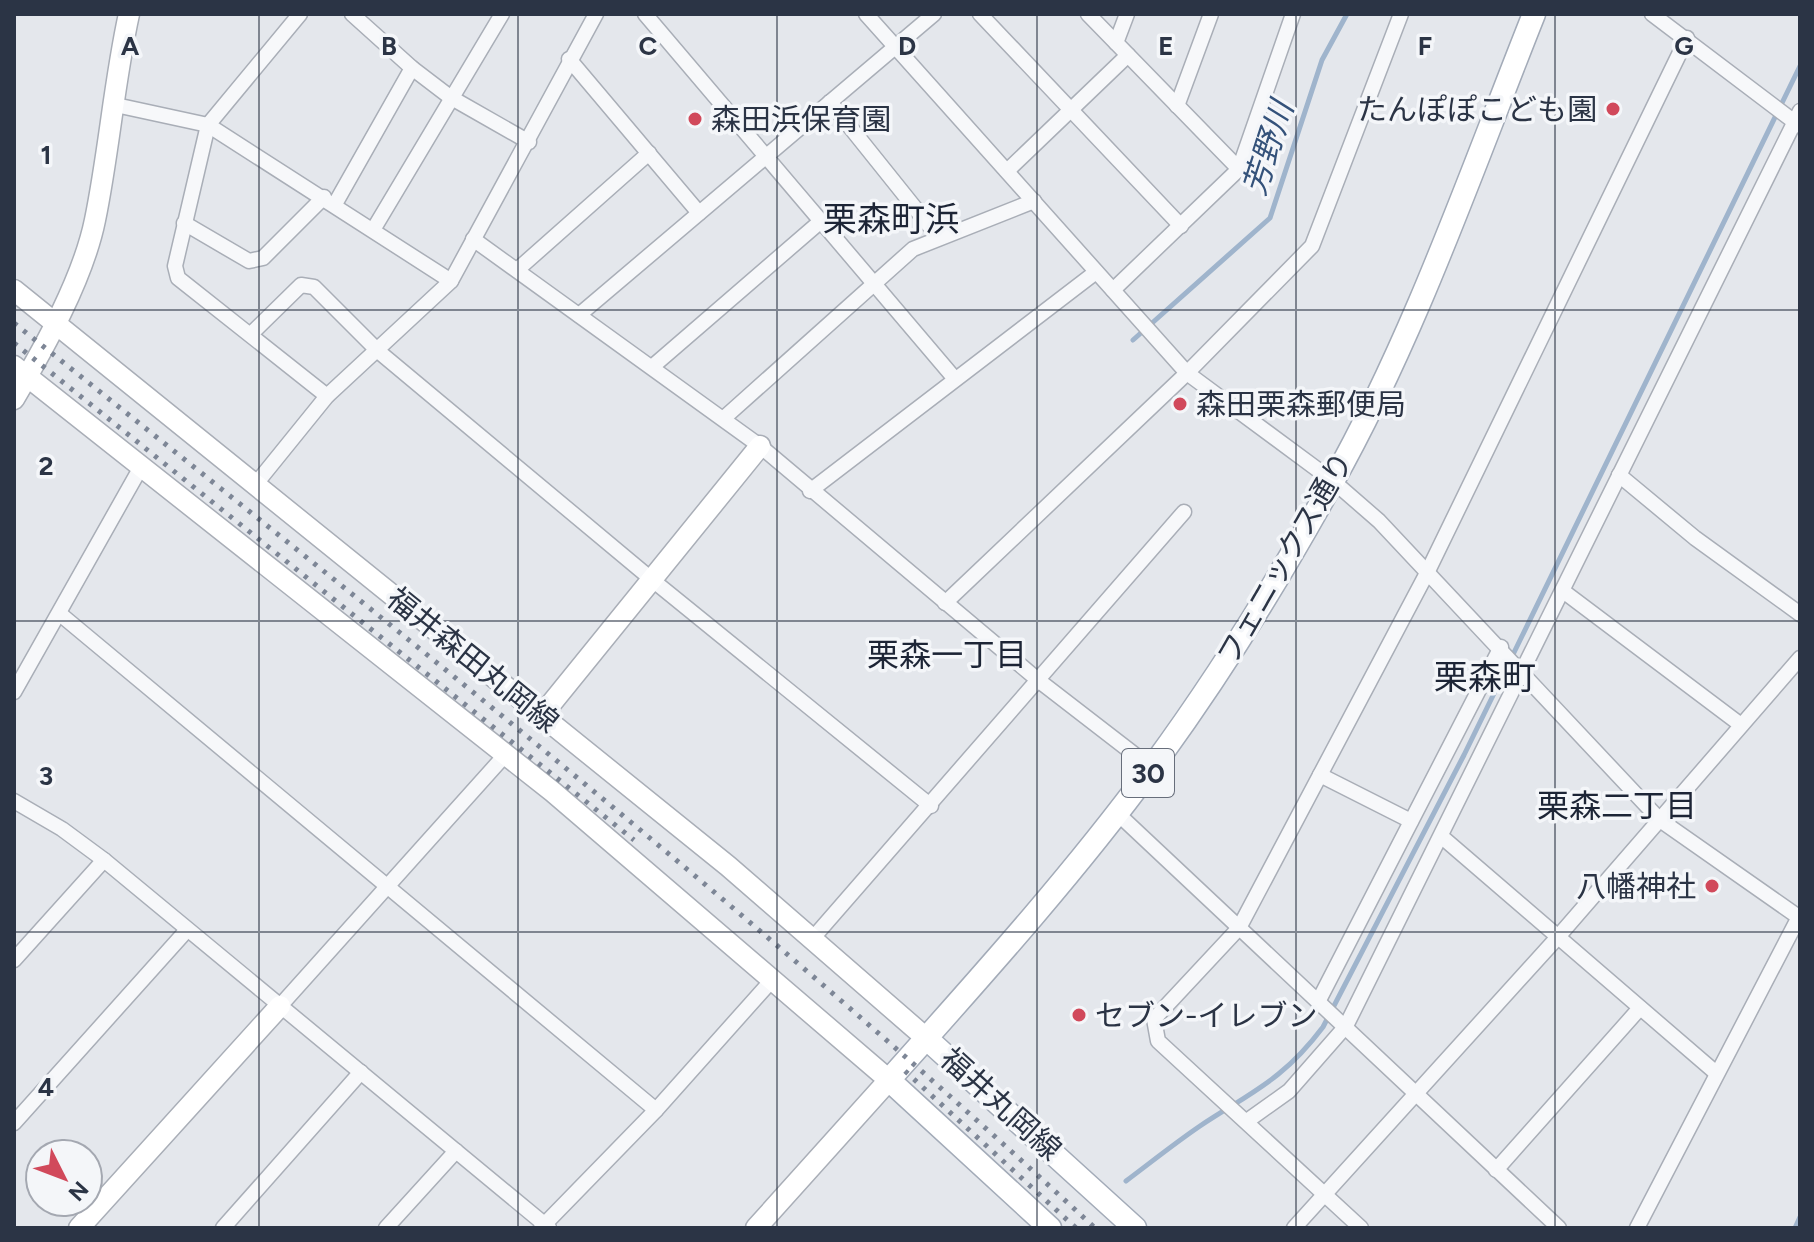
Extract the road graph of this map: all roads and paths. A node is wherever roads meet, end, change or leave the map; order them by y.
1 (129, 14) edge
2 (300, 14) edge
3 (352, 14) edge
4 (502, 14) edge
5 (596, 14) edge
6 (645, 14) edge
7 (866, 14) edge
8 (934, 14) edge
9 (980, 14) edge
10 (1088, 14) edge
11 (1127, 14) edge
12 (1211, 14) edge
13 (1293, 14) edge
14 (1401, 14) edge
15 (1534, 14) edge
16 (1652, 14) edge
17 (1687, 38) junction
18 (1116, 43) junction
19 (896, 46) junction
20 (1128, 55) junction
21 (569, 59) junction
22 (412, 68) junction
23 (450, 97) junction
24 (830, 102) junction
25 (111, 104) junction
26 (1177, 106) junction
27 (1072, 109) junction
28 (1799, 120) edge
29 (208, 125) junction
30 (529, 142) junction
31 (649, 153) junction
32 (767, 155) junction
33 (1239, 169) junction
34 (1007, 171) junction
35 (330, 201) junction
36 (1034, 201) junction
37 (699, 213) junction
38 (821, 221) junction
39 (184, 223) junction
40 (1181, 226) junction
41 (373, 230) junction
42 (939, 238) junction
43 (473, 239) junction
44 (517, 270) junction
45 (1096, 272) junction
46 (451, 281) junction
47 (873, 285) junction
48 (14, 290) edge
49 (1113, 290) junction
50 (579, 315) junction
51 (54, 322) junction
52 (252, 333) junction
53 (378, 351) junction
54 (652, 367) junction
55 (20, 372) edge
56 (1187, 373) junction
57 (955, 379) junction
58 (327, 396) junction
59 (14, 399) edge
60 (724, 418) junction
61 (760, 446) junction
62 (141, 467) junction
63 (1619, 475) junction
64 (1333, 481) junction
65 (255, 485) junction
66 (810, 491) junction
67 (1184, 512) dead end
68 (1427, 573) junction
69 (650, 578) junction
70 (1563, 591) junction
71 (945, 603) junction
72 (60, 614) junction
73 (1800, 614) edge
74 (1501, 647) junction
75 (1800, 658) edge
76 (1521, 670) junction
77 (1038, 680) junction
78 (14, 692) edge
79 (542, 715) junction
80 (1741, 725) junction
81 (506, 754) junction
82 (1152, 768) junction
83 (1320, 775) junction
84 (14, 801) edge
85 (931, 806) junction
86 (1116, 812) junction
87 (1660, 820) junction
88 (1411, 821) junction
89 (1442, 837) junction
90 (104, 860) junction
91 (390, 886) junction
92 (1800, 917) edge
93 (1239, 928) junction
94 (187, 930) junction
95 (813, 938) junction
96 (1557, 938) junction
97 (14, 960) edge
98 (772, 980) junction
99 (1319, 1000) junction
100 (280, 1006) junction
101 (1640, 1008) junction
102 (1346, 1026) junction
103 (926, 1038) junction
104 (361, 1072) junction
105 (1715, 1072) junction
106 (889, 1080) junction
107 (1415, 1096) junction
108 (656, 1110) junction
109 (1247, 1121) junction
110 (14, 1123) edge
111 (456, 1151) junction
112 (1496, 1170) junction
113 (1325, 1195) junction
114 (545, 1227) edge
115 (79, 1228) edge
116 (223, 1228) edge
117 (386, 1228) edge
118 (756, 1228) edge
119 (1050, 1228) edge
120 (1135, 1228) edge
121 (1294, 1228) edge
122 (1361, 1228) edge
123 (1559, 1228) edge
124 (1637, 1228) edge

1 - 25 main road
2 - 29 street
3 - 22 street
4 - 23 street
5 - 21 street
6 - 32 street
7 - 19 street
8 - 19 street
9 - 27 street
10 - 18 street
11 - 18 street
12 - 26 street
13 - 33 street
14 - 56 street
15 - 64 main road, フェニックス通り / 30
16 - 17 street
17 - 28 street
17 - 68 street
18 - 20 street
19 - 24 street
19 - 34 street
20 - 26 street
20 - 27 street
21 - 30 street
21 - 31 street
22 - 23 street
22 - 35 street
23 - 30 street
23 - 41 street
24 - 32 street
24 - 42 street
25 - 29 street
25 - 51 main road
26 - 33 street
27 - 34 street
27 - 40 street
28 - 63 street
29 - 35 street
29 - 39 street
30 - 43 street
31 - 37 street
31 - 44 street
32 - 37 street
32 - 38 street
33 - 40 street
34 - 36 street
35 - 39 street
35 - 41 street
36 - 42 street
36 - 45 street
37 - 50 street
38 - 47 street
38 - 54 street
39 - 52 street
40 - 49 street
41 - 46 street
42 - 47 street
43 - 44 street
43 - 46 street
44 - 50 street
45 - 49 street
45 - 57 street
46 - 53 street
47 - 57 street
47 - 60 street
48 - 51 main road, 福井森田丸岡線
49 - 56 street
50 - 54 street
51 - 55 main road
51 - 65 main road, 福井森田丸岡線
52 - 53 street
52 - 58 street
53 - 58 street
53 - 69 street
54 - 60 street
55 - 59 main road
55 - 62 main road, 福井森田丸岡線
56 - 64 street
56 - 71 street
57 - 66 street
58 - 65 street
60 - 61 street
61 - 66 street
61 - 69 main road
62 - 72 street
62 - 81 main road, 福井森田丸岡線
63 - 70 street
63 - 73 street
64 - 68 street
64 - 82 main road, フェニックス通り / 30
65 - 79 main road, 福井森田丸岡線
66 - 71 street
67 - 77 street
68 - 74 street
68 - 83 street
69 - 79 main road
69 - 85 street
70 - 76 street
70 - 80 street
71 - 77 street
72 - 78 street
72 - 91 street
74 - 76 street
74 - 88 street
75 - 80 street
76 - 87 street
76 - 89 street
77 - 82 street
77 - 85 street
79 - 95 main road, 福井森田丸岡線
80 - 87 street
81 - 91 street
81 - 98 main road, 福井森田丸岡線
82 - 86 main road, フェニックス通り / 30
83 - 88 street
83 - 93 street
84 - 90 street
85 - 95 street
86 - 93 street
86 - 103 main road, フェニックス通り / 30
87 - 92 street
87 - 96 street
88 - 99 street
89 - 96 street
89 - 102 street
90 - 94 street
90 - 97 street
91 - 100 street
91 - 108 street
92 - 105 street
93 - 99 street
93 - 109 street
94 - 100 street
94 - 110 street
95 - 103 main road, 福井森田丸岡線
96 - 101 street
96 - 107 street
98 - 106 main road, 福井森田丸岡線
98 - 108 street
99 - 102 street
100 - 104 street
100 - 115 main road
101 - 105 street
101 - 112 street
102 - 107 street
102 - 109 street
103 - 106 main road, 福井丸岡線 / 30
103 - 120 main road, 福井丸岡線
104 - 111 street
104 - 116 street
105 - 124 street
106 - 118 main road
106 - 119 main road, 福井丸岡線
107 - 112 street
107 - 113 street
108 - 114 street
109 - 113 street
111 - 114 street
111 - 117 street
112 - 123 street
113 - 121 street
113 - 122 street

